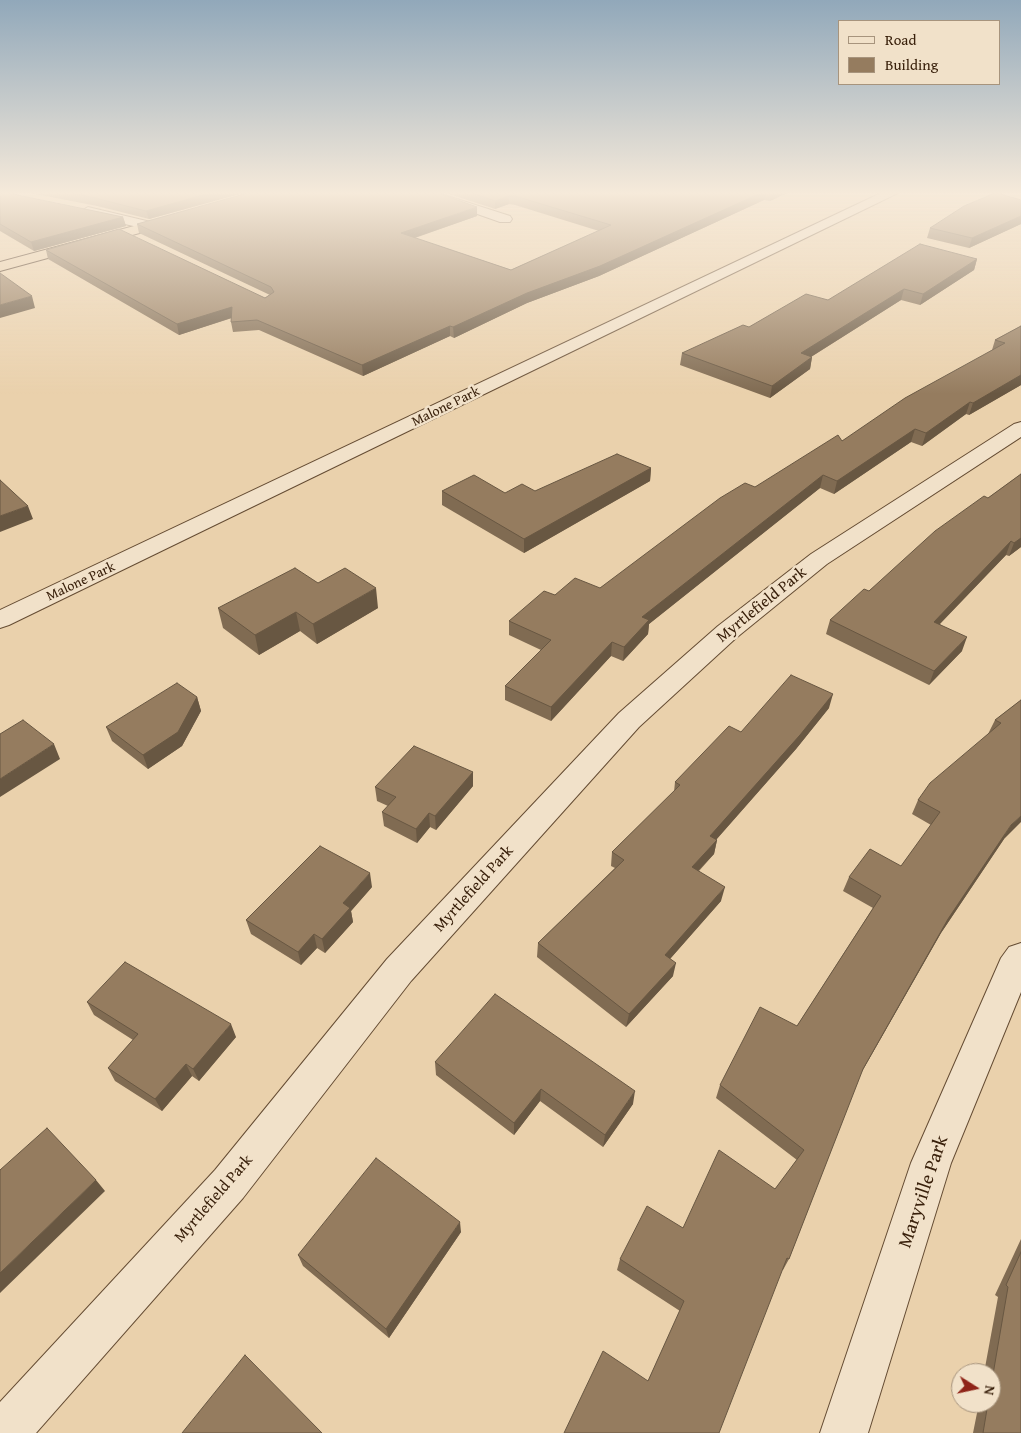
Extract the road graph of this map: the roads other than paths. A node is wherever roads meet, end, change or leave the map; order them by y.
1 (26, 260) edge
2 (754, 260) edge
3 (0, 267) edge
4 (1021, 428) edge
5 (0, 620) edge
6 (1021, 958) edge
7 (4, 1433) edge
8 (844, 1433) edge

1 - 3 highway
2 - 5 street, Malone Park
4 - 7 street, Myrtlefield Park
6 - 8 street, Maryville Park

